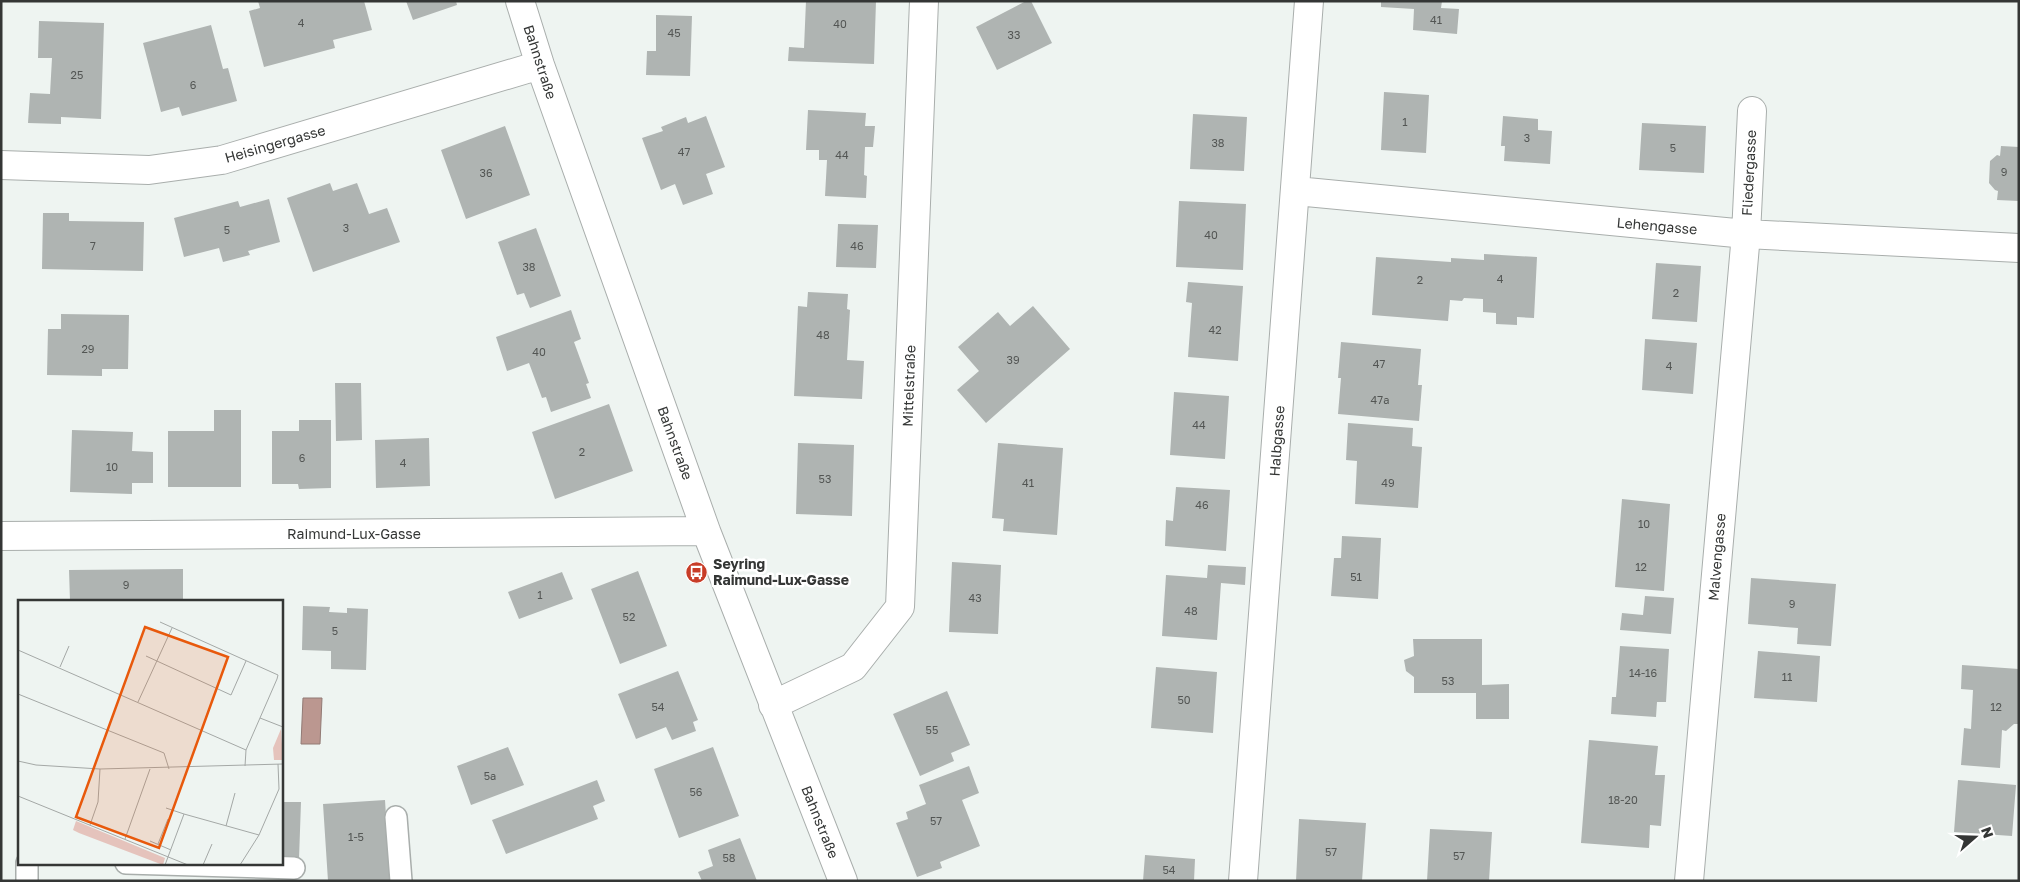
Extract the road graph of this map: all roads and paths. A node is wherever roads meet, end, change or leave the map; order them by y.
1 (520, 1) edge
2 (924, 1) edge
3 (1309, 1) edge
4 (540, 65) junction
5 (1752, 112) dead end
6 (1, 165) edge
7 (1296, 191) junction
8 (1746, 234) junction
9 (2019, 248) edge
10 (706, 531) junction
11 (1, 536) edge
12 (773, 705) junction
13 (396, 817) dead end
14 (27, 864) edge
15 (160, 864) edge
16 (294, 868) dead end
17 (26, 881) edge
18 (401, 881) edge
19 (843, 881) edge
20 (1243, 881) edge
21 (1688, 881) edge

1 - 4 street, Bahnstraße
2 - 12 street, Mittelstraße
3 - 7 street, Halbgasse
4 - 6 street, Heisingergasse
4 - 10 street, Bahnstraße
5 - 8 street, Fliedergasse
7 - 8 street, Lehengasse
7 - 20 street, Halbgasse
8 - 9 street, Lehengasse
8 - 21 street, Malvengasse
10 - 11 street, Raimund-Lux-Gasse
10 - 12 street, Bahnstraße
12 - 19 street, Bahnstraße
13 - 18 lane
14 - 17 lane
15 - 16 lane

